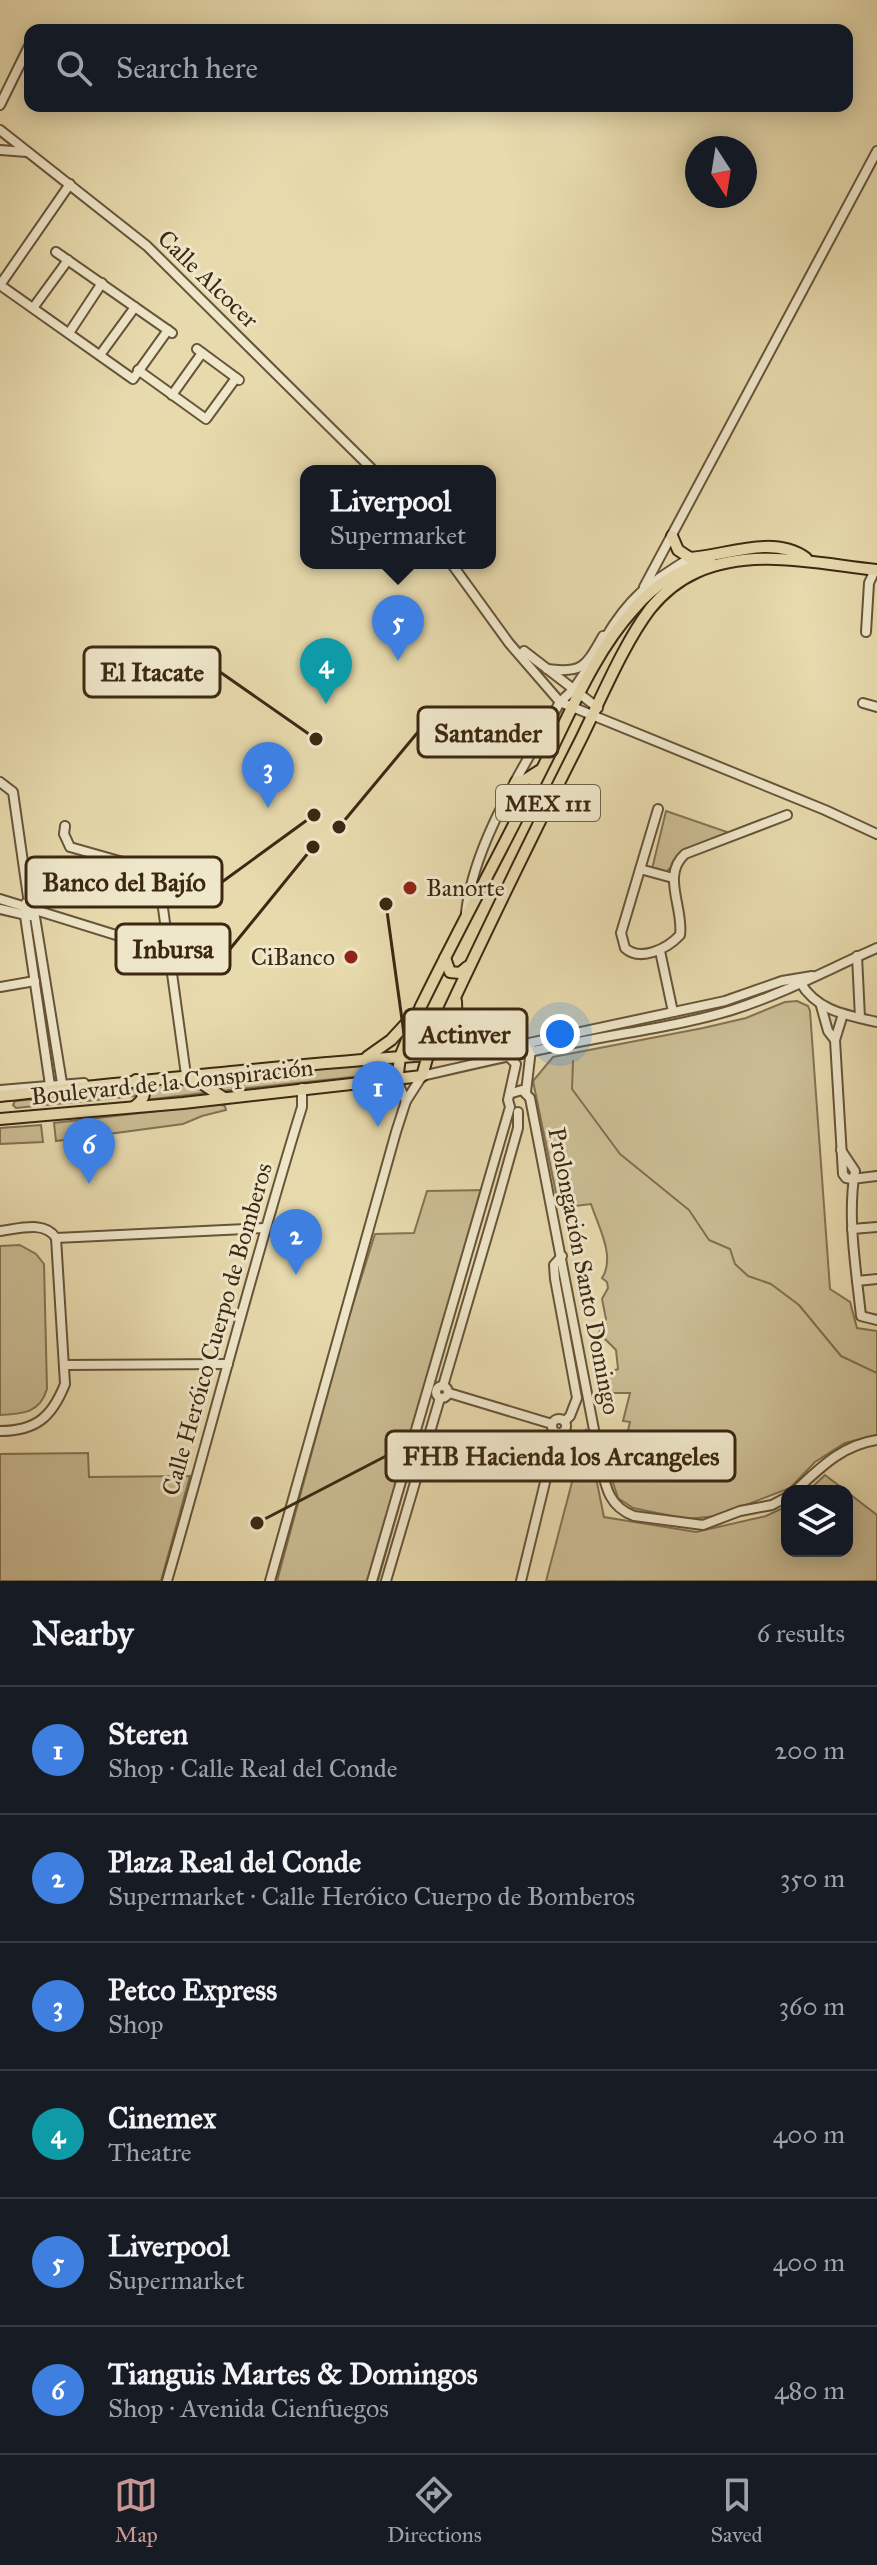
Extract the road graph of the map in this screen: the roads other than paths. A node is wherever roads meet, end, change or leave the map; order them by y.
1 (24, 56) edge
2 (0, 105) edge
3 (0, 130) edge
4 (0, 150) edge
5 (877, 151) edge
6 (29, 152) junction
7 (70, 184) junction
8 (56, 252) dead end
9 (68, 260) junction
10 (102, 283) junction
11 (0, 285) edge
12 (135, 307) junction
13 (33, 308) junction
14 (69, 333) junction
15 (100, 355) junction
16 (138, 370) junction
17 (172, 395) junction
18 (368, 465) edge
19 (672, 536) junction
20 (690, 558) junction
21 (806, 558) junction
22 (876, 568) edge
23 (455, 569) edge
24 (644, 587) junction
25 (616, 620) junction
26 (866, 632) dead end
27 (509, 643) junction
28 (547, 669) junction
29 (576, 692) junction
30 (560, 702) junction
31 (863, 703) dead end
32 (877, 707) edge
33 (572, 708) junction
34 (594, 711) junction
35 (543, 767) junction
36 (0, 782) edge
37 (516, 782) junction
38 (658, 809) dead end
39 (787, 815) dead end
40 (65, 826) dead end
41 (877, 834) edge
42 (640, 869) junction
43 (673, 878) junction
44 (0, 899) edge
45 (0, 909) edge
46 (29, 909) junction
47 (465, 917) junction
48 (877, 948) edge
49 (660, 951) junction
50 (171, 953) junction
51 (857, 956) junction
52 (445, 958) junction
53 (471, 964) junction
54 (219, 967) dead end
55 (35, 981) junction
56 (800, 981) junction
57 (0, 987) edge
58 (457, 993) junction
59 (49, 998) junction
60 (38, 1000) junction
61 (421, 1006) junction
62 (821, 1006) junction
63 (673, 1012) junction
64 (843, 1014) junction
65 (860, 1018) junction
66 (877, 1022) edge
67 (835, 1040) junction
68 (530, 1046) junction
69 (505, 1052) junction
70 (428, 1055) junction
71 (400, 1057) junction
72 (365, 1058) junction
73 (186, 1075) junction
74 (422, 1076) junction
75 (167, 1077) junction
76 (136, 1080) junction
77 (397, 1081) junction
78 (62, 1083) junction
79 (117, 1083) junction
80 (50, 1085) junction
81 (302, 1088) junction
82 (0, 1090) edge
83 (526, 1092) junction
84 (512, 1093) junction
85 (18, 1094) junction
86 (0, 1096) edge
87 (224, 1098) junction
88 (406, 1101) junction
89 (530, 1101) junction
90 (134, 1107) junction
91 (516, 1110) junction
92 (24, 1117) junction
93 (0, 1119) edge
94 (535, 1122) junction
95 (518, 1128) junction
96 (877, 1176) edge
97 (852, 1179) junction
98 (877, 1227) edge
99 (264, 1228) junction
100 (852, 1229) junction
101 (0, 1231) edge
102 (56, 1238) junction
103 (562, 1256) junction
104 (877, 1279) edge
105 (857, 1281) junction
106 (877, 1320) edge
107 (228, 1364) junction
108 (64, 1365) junction
109 (444, 1392) junction
110 (554, 1428) junction
111 (0, 1431) edge
112 (877, 1440) edge
113 (802, 1485) edge
114 (781, 1500) edge
115 (167, 1581) edge
116 (270, 1581) edge
117 (372, 1581) edge
118 (386, 1581) edge
119 (521, 1581) edge

1 - 2 street
3 - 6 street, Calle Alcocer
4 - 6 street
5 - 19 street
6 - 7 street, Calle Alcocer
7 - 11 street
7 - 18 street, Calle Alcocer
8 - 9 street
9 - 10 street
9 - 13 street
10 - 12 street
10 - 14 street
11 - 13 street
12 - 15 street
12 - 16 street
13 - 14 street
14 - 15 street
15 - 16 street
16 - 17 street
17 - 17 street
19 - 20 main road
19 - 24 street
20 - 21 main road
20 - 24 street
21 - 22 main road, MEX 111
21 - 29 main road, MEX 111
22 - 26 street
22 - 34 main road, MEX 111
23 - 27 street
24 - 25 street
25 - 28 street
25 - 29 street
27 - 28 street
27 - 30 street
28 - 29 street
29 - 30 street
29 - 33 main road, MEX 111
29 - 34 street
30 - 33 street
30 - 37 street
31 - 32 street
33 - 34 street
33 - 35 main road, MEX 111
34 - 41 street
34 - 53 main road, MEX 111
35 - 37 main road
35 - 47 main road, MEX 111
36 - 46 street
37 - 47 street
38 - 42 street
39 - 43 street
40 - 50 street
42 - 43 street
42 - 49 street
43 - 49 street
44 - 46 street
45 - 46 street
46 - 50 street
46 - 55 street
46 - 59 street
47 - 52 main road, MEX 111
48 - 51 street
49 - 63 street
50 - 54 street
50 - 73 street
51 - 56 street
51 - 65 street
52 - 53 main road
52 - 61 main road, MEX 111
53 - 58 main road, MEX 111
55 - 57 street
55 - 60 street
56 - 62 street
56 - 63 street
56 - 68 street
58 - 69 main road
58 - 70 main road, MEX 111
59 - 60 street
59 - 78 street
60 - 80 street
61 - 71 main road, MEX 111
61 - 72 main road, MEX 111
62 - 64 street
62 - 67 street
63 - 68 street
64 - 65 street
64 - 67 street
65 - 66 street
67 - 97 street
68 - 69 street
68 - 83 street
69 - 70 street
69 - 74 street
69 - 84 street
70 - 71 main road, Boulevard de la Conspiración
70 - 74 main road, MEX 111
71 - 72 main road, Boulevard de la Conspiración
71 - 77 main road, MEX 111
72 - 73 main road, Boulevard de la Conspiración
73 - 75 main road, Boulevard de la Conspiración
74 - 77 main road, Boulevard de la Conspiración
74 - 88 street
75 - 76 main road, Boulevard de la Conspiración
75 - 87 main road
76 - 79 main road, Boulevard de la Conspiración
76 - 90 main road
77 - 81 main road, Boulevard de la Conspiración
77 - 88 street
78 - 79 street
78 - 80 street
79 - 85 main road, Boulevard de la Conspiración
80 - 82 street
81 - 87 main road, Boulevard de la Conspiración
81 - 99 street, Calle Heróico Cuerpo de Bomberos
83 - 84 street
83 - 89 street
84 - 91 street
85 - 86 main road, Boulevard de la Conspiración
85 - 92 main road
87 - 90 main road, Boulevard de la Conspiración
88 - 116 street
89 - 91 street
89 - 94 street, Prolongación Santo Domingo
90 - 92 main road, Boulevard de la Conspiración
91 - 94 street
91 - 95 street
91 - 117 street
92 - 93 main road, Boulevard de la Conspiración
94 - 95 street
94 - 103 street, Prolongación Santo Domingo
95 - 109 street
96 - 97 street
97 - 100 street
98 - 100 street
99 - 102 street
99 - 107 street, Calle Heróico Cuerpo de Bomberos
100 - 105 street
101 - 102 street
102 - 108 street
103 - 110 street
103 - 114 street, Prolongación Santo Domingo
104 - 105 street
105 - 106 street
107 - 108 street
107 - 115 street, Calle Heróico Cuerpo de Bomberos
108 - 111 street
109 - 110 street
109 - 118 street
110 - 119 street
112 - 113 street

